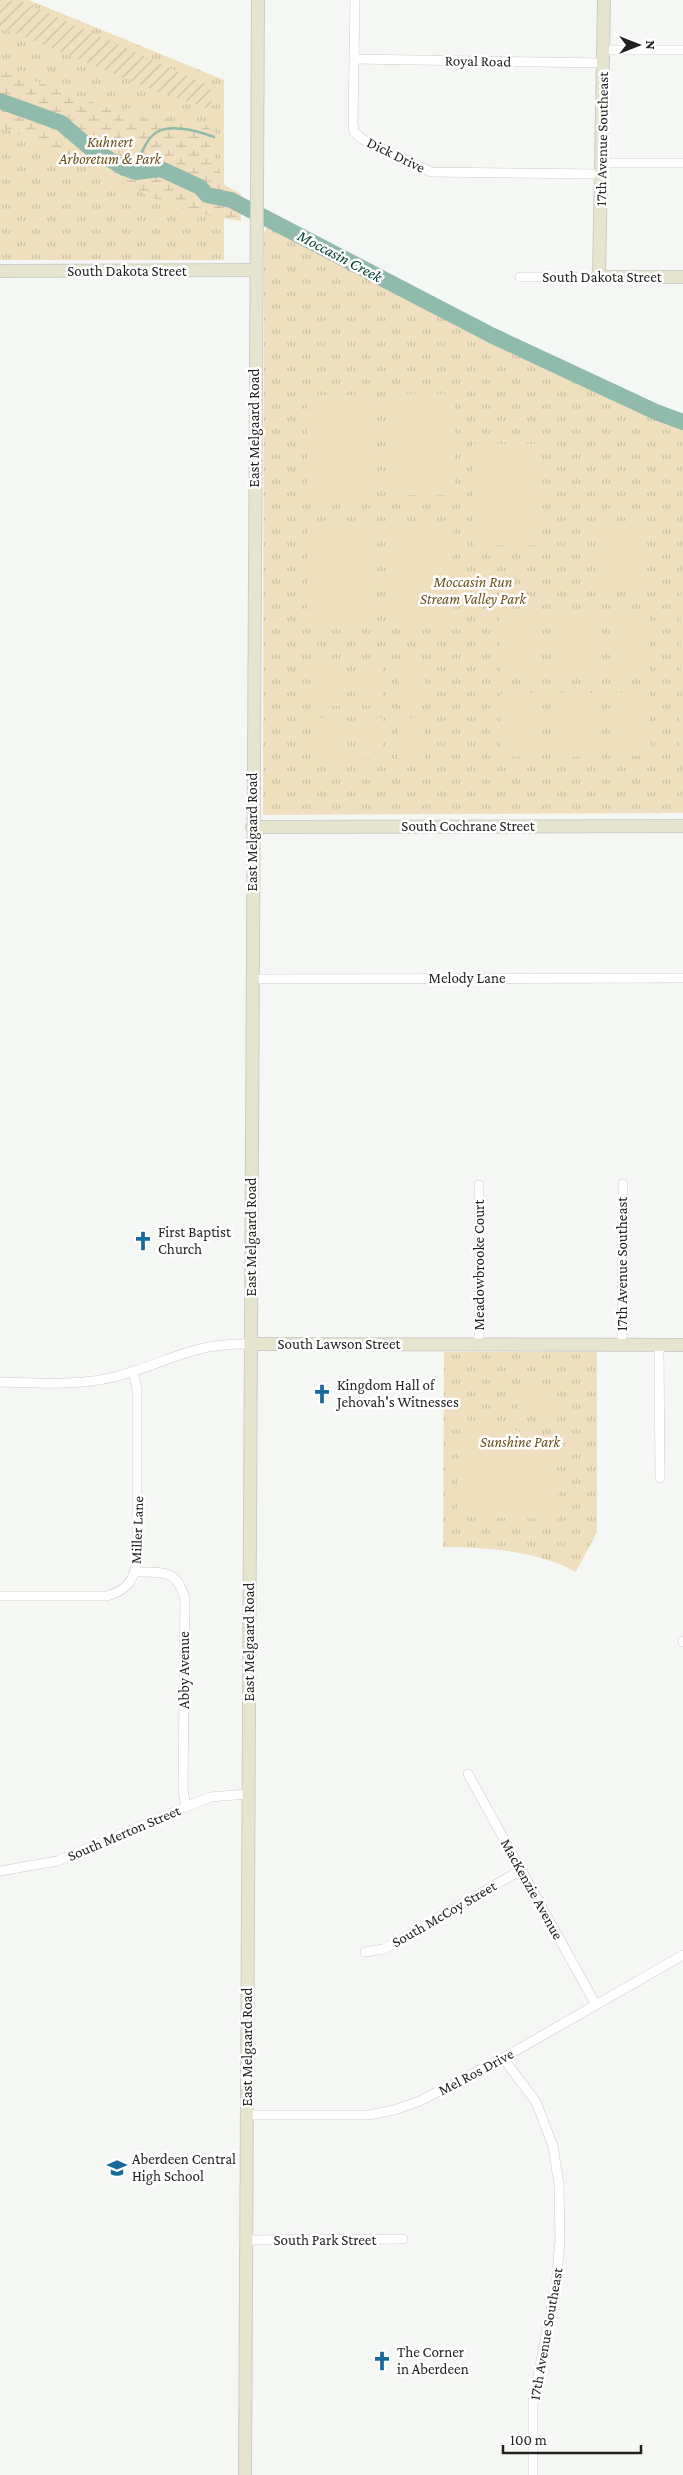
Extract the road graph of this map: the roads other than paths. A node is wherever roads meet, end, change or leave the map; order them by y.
1 (258, 0) edge
2 (355, 0) edge
3 (604, 0) edge
4 (683, 50) edge
5 (603, 57) junction
6 (354, 58) junction
7 (683, 163) edge
8 (601, 168) junction
9 (255, 270) junction
10 (0, 271) edge
11 (683, 276) edge
12 (520, 277) dead end
13 (600, 277) junction
14 (683, 826) edge
15 (252, 827) junction
16 (683, 978) edge
17 (252, 979) junction
18 (622, 1184) dead end
19 (479, 1185) dead end
20 (250, 1344) junction
21 (622, 1344) junction
22 (479, 1345) junction
23 (659, 1345) junction
24 (683, 1345) edge
25 (133, 1372) junction
26 (0, 1382) edge
27 (660, 1478) dead end
28 (136, 1572) junction
29 (0, 1596) edge
30 (468, 1774) dead end
31 (248, 1794) junction
32 (186, 1807) junction
33 (520, 1870) junction
34 (0, 1871) edge
35 (365, 1952) dead end
36 (683, 1954) edge
37 (596, 2005) junction
38 (503, 2058) junction
39 (247, 2115) junction
40 (403, 2239) dead end
41 (246, 2240) junction
42 (245, 2475) edge
43 (533, 2475) edge

1 - 9 main road, East Melgaard Road
2 - 6 street, Dick Drive
3 - 5 main road, 17th Avenue Southeast
4 - 5 street, Royal Road
5 - 6 street, Royal Road
5 - 8 main road, 17th Avenue Southeast
6 - 8 street, Dick Drive
7 - 8 street, Dick Drive
8 - 13 main road, 17th Avenue Southeast
9 - 10 main road, South Dakota Street
9 - 15 main road, East Melgaard Road
11 - 13 main road, South Dakota Street
12 - 13 street, South Dakota Street
14 - 15 main road, South Cochrane Street
15 - 17 main road, East Melgaard Road
16 - 17 street, Melody Lane
17 - 20 main road, East Melgaard Road
18 - 21 street, 17th Avenue Southeast
19 - 22 street, Meadowbrooke Court
20 - 22 main road, South Lawson Street
20 - 25 street, South Lawson Street
20 - 31 main road, East Melgaard Road
21 - 22 main road, South Lawson Street
21 - 23 main road, South Lawson Street
23 - 24 main road, South Lawson Street
23 - 27 street
25 - 26 street, South Lawson Street
25 - 28 street, Miller Lane
28 - 29 street, Miller Lane
28 - 32 street, Abby Avenue
30 - 33 street, MacKenzie Avenue
31 - 32 street, South Merton Street
31 - 39 main road, East Melgaard Road
32 - 34 street, South Merton Street
33 - 35 street, South McCoy Street
33 - 37 street, MacKenzie Avenue
36 - 37 street, Mel Ros Drive
37 - 38 street, Mel Ros Drive
38 - 39 street, Mel Ros Drive
38 - 43 street, 17th Avenue Southeast
39 - 41 main road, East Melgaard Road
40 - 41 street, South Park Street
41 - 42 main road, East Melgaard Road

